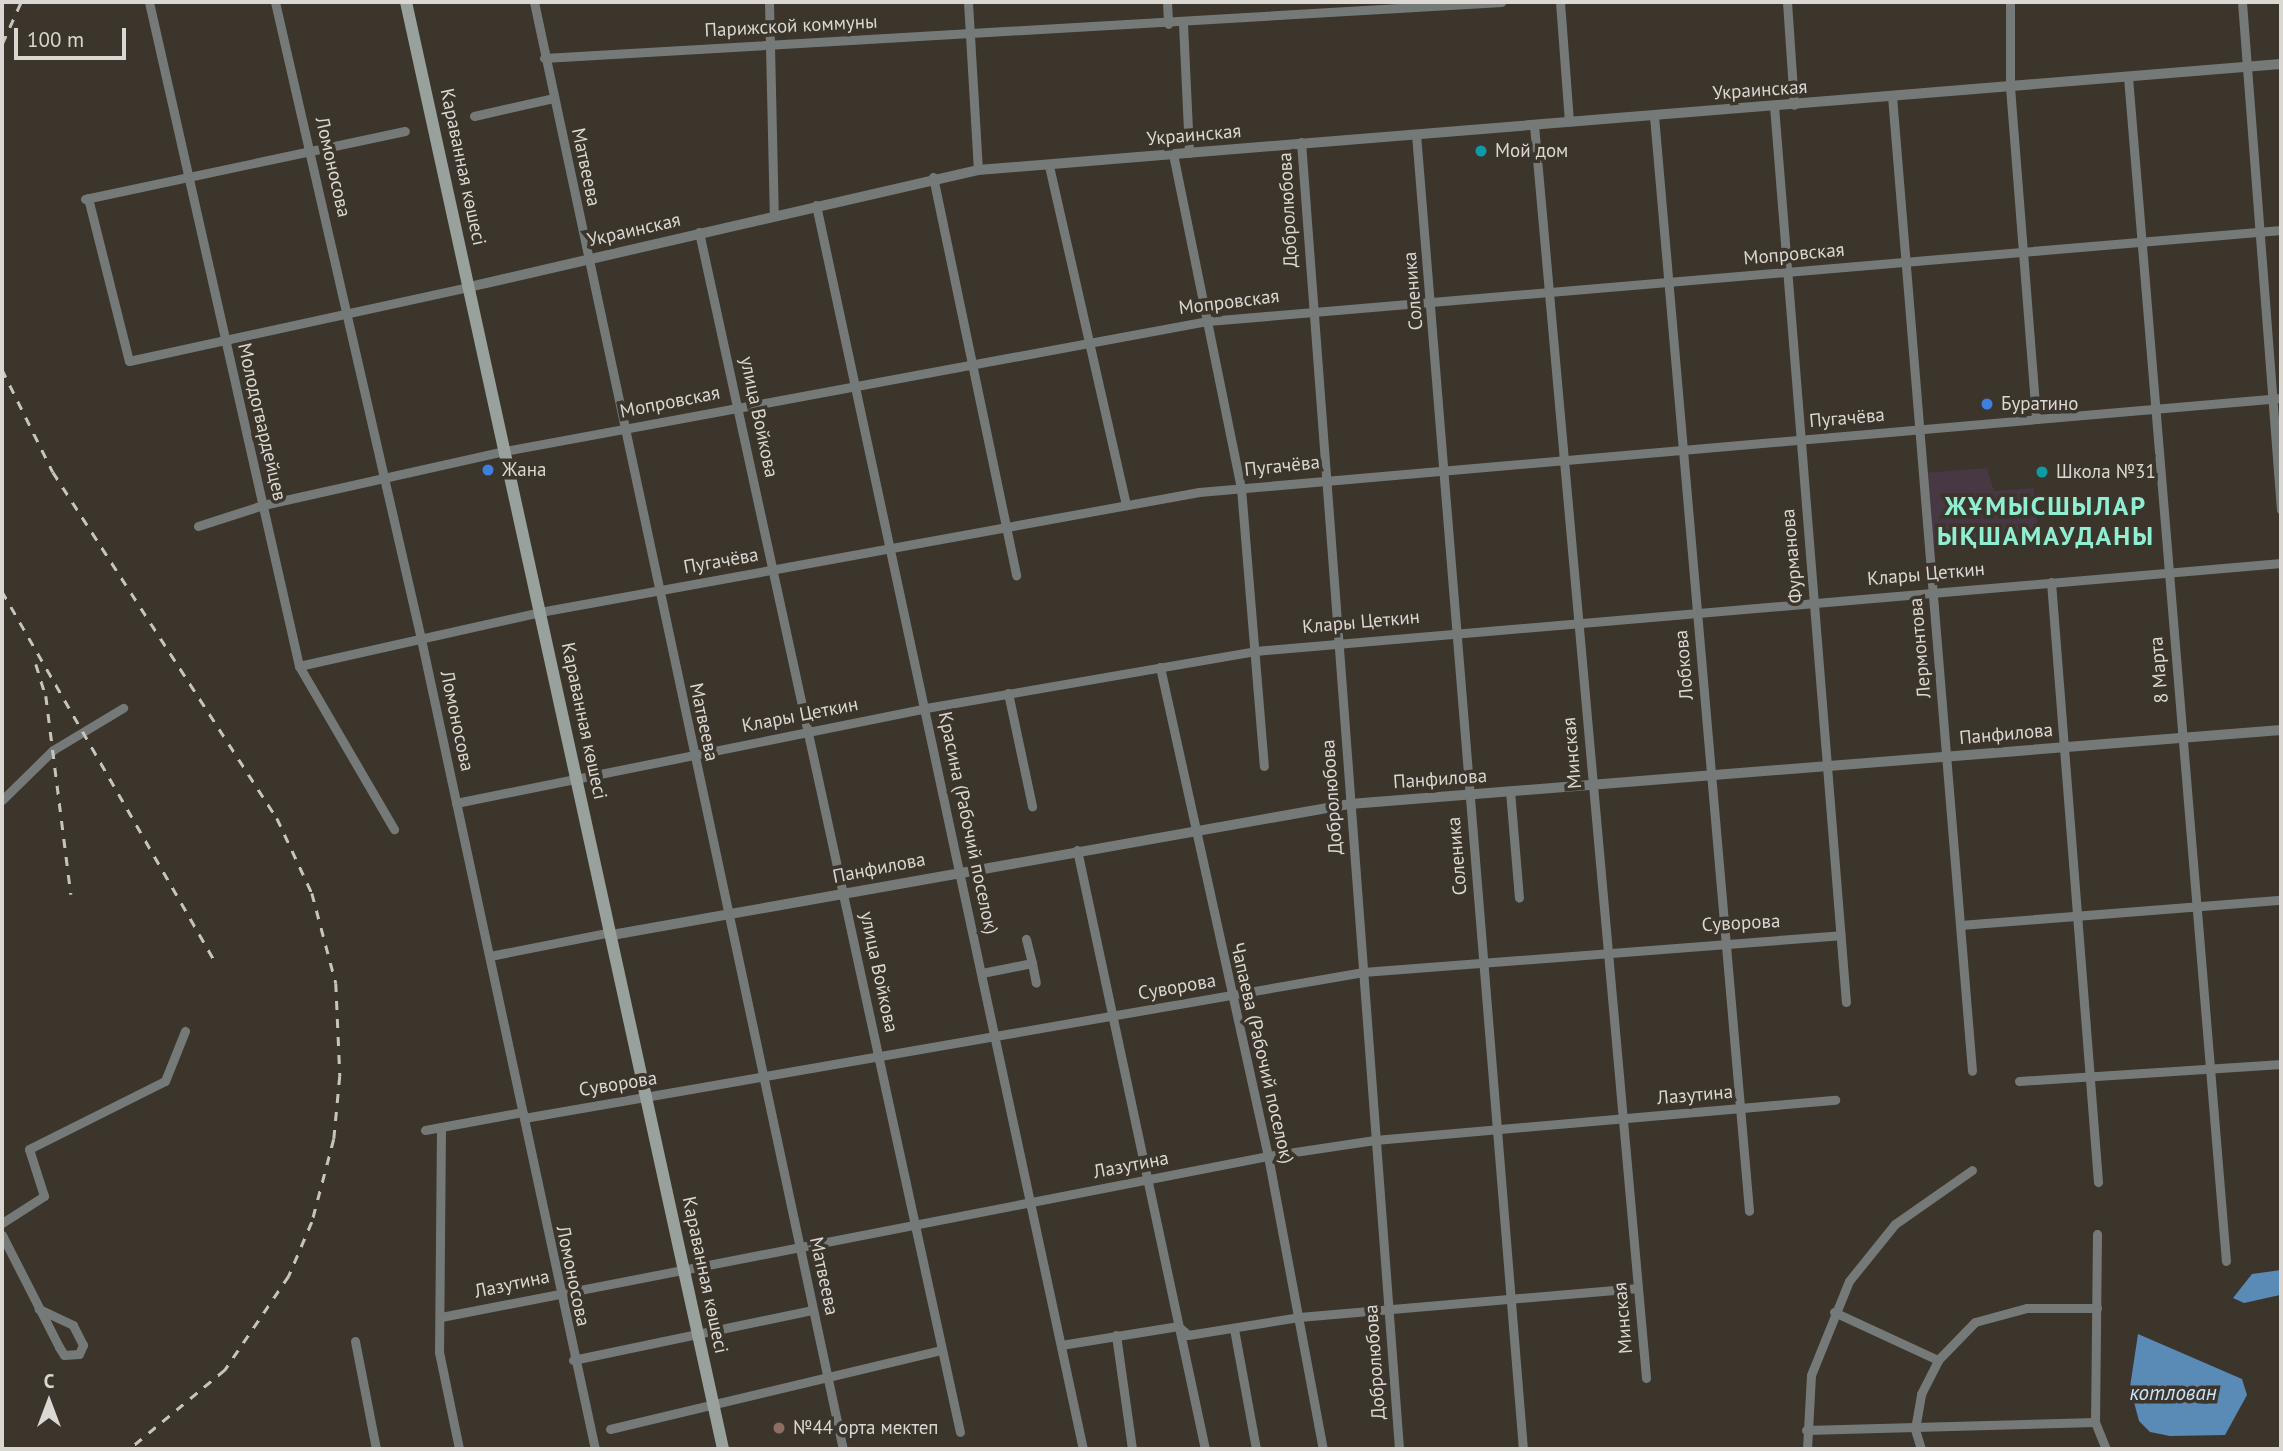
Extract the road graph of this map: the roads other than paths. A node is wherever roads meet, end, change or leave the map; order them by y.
1 (149, 2) edge
2 (275, 2) edge
3 (406, 2) edge
4 (534, 2) edge
5 (769, 2) edge
6 (968, 2) edge
7 (1167, 2) edge
8 (1501, 2) edge
9 (1560, 2) edge
10 (1787, 2) edge
11 (2010, 2) edge
12 (2242, 2) edge
13 (1168, 24) junction
14 (1183, 24) junction
15 (970, 33) junction
16 (770, 44) junction
17 (544, 58) junction
18 (2281, 64) edge
19 (2248, 67) junction
20 (2128, 77) junction
21 (2010, 87) junction
22 (1892, 96) junction
23 (553, 98) junction
24 (1794, 104) junction
25 (1774, 106) junction
26 (474, 116) dead end
27 (1654, 116) junction
28 (1569, 122) junction
29 (1534, 125) junction
30 (404, 131) dead end
31 (1416, 134) junction
32 (1301, 142) junction
33 (312, 151) junction
34 (1189, 153) junction
35 (1173, 154) junction
36 (1049, 166) junction
37 (978, 170) junction
38 (190, 177) junction
39 (933, 177) junction
40 (816, 205) junction
41 (774, 215) junction
42 (2281, 230) edge
43 (699, 232) junction
44 (2260, 232) junction
45 (2141, 242) junction
46 (2022, 252) junction
47 (588, 258) junction
48 (1906, 262) junction
49 (1786, 273) junction
50 (1669, 283) junction
51 (469, 287) junction
52 (1549, 292) junction
53 (1432, 304) junction
54 (1311, 310) junction
55 (349, 313) junction
56 (1208, 321) junction
57 (1089, 339) junction
58 (224, 340) junction
59 (972, 363) junction
60 (856, 384) junction
61 (2276, 398) edge
62 (740, 406) junction
63 (2155, 409) junction
64 (2036, 419) junction
65 (622, 429) junction
66 (1919, 430) junction
67 (1800, 440) junction
68 (1683, 449) junction
69 (505, 451) junction
70 (1563, 458) junction
71 (1444, 467) junction
72 (385, 476) junction
73 (1324, 479) junction
74 (1241, 488) junction
75 (263, 505) junction
76 (1126, 505) junction
77 (2281, 510) edge
78 (198, 526) dead end
79 (1007, 527) junction
80 (891, 548) junction
81 (2281, 563) edge
82 (774, 569) junction
83 (2169, 572) junction
84 (1016, 575) dead end
85 (2051, 582) junction
86 (657, 590) junction
87 (1933, 591) junction
88 (1813, 601) junction
89 (1697, 611) junction
90 (540, 612) junction
91 (1578, 621) junction
92 (1457, 631) junction
93 (421, 639) junction
94 (1337, 640) junction
95 (1255, 651) junction
96 (299, 666) junction
97 (1160, 667) junction
98 (1008, 693) junction
99 (123, 708) dead end
100 (926, 708) junction
101 (2281, 730) edge
102 (809, 731) junction
103 (2183, 738) junction
104 (2064, 747) junction
105 (693, 754) junction
106 (1946, 757) junction
107 (1264, 766) dead end
108 (1827, 766) junction
109 (1712, 775) junction
110 (577, 777) junction
111 (1593, 784) junction
112 (1510, 791) junction
113 (1470, 794) junction
114 (2, 800) edge
115 (456, 803) junction
116 (1350, 804) junction
117 (1032, 806) dead end
118 (394, 829) dead end
119 (1194, 829) junction
120 (1077, 850) junction
121 (960, 870) junction
122 (844, 893) junction
123 (1519, 898) dead end
124 (2281, 900) edge
125 (2197, 906) junction
126 (728, 914) junction
127 (2078, 916) junction
128 (1960, 925) junction
129 (611, 934) junction
130 (1841, 934) junction
131 (1026, 939) dead end
132 (1726, 941) junction
133 (1608, 948) junction
134 (490, 956) junction
135 (1483, 960) junction
136 (1032, 963) junction
137 (1363, 972) junction
138 (982, 973) junction
139 (1036, 983) dead end
140 (1231, 995) junction
141 (1846, 1002) dead end
142 (1112, 1016) junction
143 (185, 1031) dead end
144 (996, 1037) junction
145 (879, 1057) junction
146 (2281, 1065) edge
147 (2210, 1069) junction
148 (1972, 1071) dead end
149 (2090, 1076) junction
150 (763, 1077) junction
151 (2019, 1081) dead end
152 (647, 1098) junction
153 (1835, 1100) dead end
154 (1740, 1109) junction
155 (523, 1115) junction
156 (1623, 1119) junction
157 (441, 1127) junction
158 (425, 1130) dead end
159 (1497, 1130) junction
160 (1375, 1140) junction
161 (1268, 1156) junction
162 (1972, 1170) dead end
163 (1147, 1179) junction
164 (2098, 1182) dead end
165 (1030, 1202) junction
166 (1749, 1211) dead end
167 (2, 1223) edge
168 (915, 1224) junction
169 (2097, 1234) dead end
170 (2, 1235) edge
171 (799, 1243) junction
172 (2226, 1261) dead end
173 (683, 1267) junction
174 (1638, 1287) junction
175 (558, 1293) junction
176 (1511, 1298) junction
177 (2097, 1308) junction
178 (39, 1309) junction
179 (1388, 1309) junction
180 (813, 1310) junction
181 (1834, 1311) junction
182 (441, 1317) junction
183 (1299, 1317) junction
184 (1178, 1326) junction
185 (1234, 1329) junction
186 (698, 1334) junction
187 (1116, 1335) junction
188 (355, 1341) dead end
189 (1061, 1345) junction
190 (942, 1349) junction
191 (573, 1360) junction
192 (1938, 1360) junction
193 (827, 1376) junction
194 (1646, 1378) dead end
195 (713, 1404) junction
196 (2095, 1422) junction
197 (610, 1429) dead end
198 (1915, 1429) junction
199 (1806, 1430) junction
200 (960, 1432) dead end
201 (376, 1449) edge
202 (459, 1449) edge
203 (593, 1449) edge
204 (723, 1449) edge
205 (843, 1449) edge
206 (1083, 1449) edge
207 (1132, 1449) edge
208 (1205, 1449) edge
209 (1256, 1449) edge
210 (1323, 1449) edge
211 (1399, 1449) edge
212 (1523, 1449) edge
213 (1807, 1449) edge
214 (1921, 1449) edge
215 (2106, 1449) edge

1 - 38 street, Молодогвардейцев
2 - 33 street, Ломоносова
3 - 51 main road, Караванная көшесі
4 - 17 street, Матвеева
5 - 16 street
6 - 15 street
7 - 13 street
8 - 14 street, Парижской коммуны
9 - 28 street
10 - 24 street
11 - 21 street
12 - 19 street
13 - 14 street, Парижской коммуны
13 - 15 street, Парижской коммуны
14 - 34 street
15 - 16 street, Парижской коммуны
15 - 37 street
16 - 17 street, Парижской коммуны
16 - 41 street
17 - 23 street, Матвеева
18 - 19 street, Украинская
19 - 20 street, Украинская
19 - 44 street
20 - 21 street, Украинская
20 - 45 street, 8 Марта
21 - 22 street, Украинская
21 - 46 street
22 - 24 street, Украинская
22 - 48 street, Лермонтова
23 - 26 street
23 - 47 street, Матвеева
24 - 25 street, Украинская
25 - 27 street, Украинская
25 - 49 street, Фурманова
27 - 28 street, Украинская
27 - 50 street, Лобкова
28 - 29 street, Украинская
29 - 31 street, Украинская
29 - 52 street, Минская
30 - 33 street
31 - 32 street, Украинская
31 - 53 street, Соленика
32 - 34 street, Украинская
32 - 54 street, Добролюбова
33 - 38 street
33 - 55 street, Ломоносова
34 - 35 street, Украинская
35 - 36 street, Украинская
35 - 56 street
36 - 37 street, Украинская
36 - 57 street
37 - 39 street, Украинская
38 - 58 street, Молодогвардейцев
38 - 58 street, Украинская
39 - 40 street, Украинская
39 - 59 street
40 - 41 street, Украинская
40 - 60 street, Красина (Рабочий поселок)
41 - 43 street, Украинская
42 - 44 street, Мопровская
43 - 47 street, Украинская
43 - 62 street, улица Войкова
44 - 45 street, Мопровская
44 - 61 street
45 - 46 street, Мопровская
45 - 63 street, 8 Марта
46 - 48 street, Мопровская
46 - 64 street
47 - 51 street, Украинская
47 - 65 street, Матвеева
48 - 49 street, Мопровская
48 - 66 street, Лермонтова
49 - 50 street, Мопровская
49 - 67 street, Фурманова
50 - 52 street, Мопровская
50 - 68 street, Лобкова
51 - 55 street, Украинская
51 - 69 main road, Караванная көшесі
52 - 53 street, Мопровская
52 - 70 street, Минская
53 - 54 street, Мопровская
53 - 71 street, Соленика
54 - 56 street, Мопровская
54 - 73 street, Добролюбова
55 - 58 street, Украинская
55 - 72 street, Ломоносова
56 - 57 street, Мопровская
56 - 74 street
57 - 59 street, Мопровская
57 - 76 street
58 - 75 street, Молодогвардейцев
59 - 60 street, Мопровская
59 - 79 street
60 - 62 street, Мопровская
60 - 80 street, Красина (Рабочий поселок)
61 - 63 street, Пугачёва
61 - 77 street
62 - 65 street, Мопровская
62 - 82 street, улица Войкова
63 - 64 street, Пугачёва
63 - 83 street, 8 Марта
64 - 66 street, Пугачёва
65 - 69 street, Мопровская
65 - 86 street, Матвеева
66 - 67 street, Пугачёва
66 - 87 street, Лермонтова
67 - 68 street, Пугачёва
67 - 88 street, Фурманова
68 - 70 street, Пугачёва
68 - 89 street, Лобкова
69 - 72 street, Мопровская
69 - 90 main road, Караванная көшесі
70 - 71 street, Пугачёва
70 - 91 street, Минская
71 - 73 street, Пугачёва
71 - 92 street, Соленика
72 - 75 street, Мопровская
72 - 93 street, Ломоносова
73 - 74 street, Пугачёва
73 - 94 street, Добролюбова
74 - 76 street, Пугачёва
74 - 95 street
75 - 78 street, Мопровская
75 - 96 street, Молодогвардейцев
76 - 79 street, Пугачёва
79 - 80 street, Пугачёва
79 - 84 street
80 - 82 street, Пугачёва
80 - 100 street, Красина (Рабочий поселок)
81 - 83 street, Клары Цеткин
82 - 86 street, Пугачёва
82 - 102 street, улица Войкова
83 - 85 street, Клары Цеткин
83 - 103 street, 8 Марта
85 - 87 street, Клары Цеткин
85 - 104 street
86 - 90 street, Пугачёва
86 - 105 street, Матвеева
87 - 88 street, Клары Цеткин
87 - 106 street, Лермонтова
88 - 89 street, Клары Цеткин
88 - 108 street, Фурманова
89 - 91 street, Клары Цеткин
89 - 109 street, Лобкова
90 - 93 street, Пугачёва
90 - 110 main road, Караванная көшесі
91 - 92 street, Клары Цеткин
91 - 111 street, Минская
92 - 94 street, Клары Цеткин
92 - 113 street, Соленика
93 - 96 street, Пугачёва
93 - 115 street, Ломоносова
94 - 95 street, Клары Цеткин
94 - 116 street, Добролюбова
95 - 97 street, Клары Цеткин
95 - 107 street
96 - 118 street, Молодогвардейцев
97 - 98 street, Клары Цеткин
97 - 119 street, Чапаева (Рабочий поселок)
98 - 100 street, Клары Цеткин
98 - 117 street
99 - 114 street
100 - 102 street, Клары Цеткин
100 - 121 street, Красина (Рабочий поселок)
101 - 103 street, Панфилова
102 - 105 street, Клары Цеткин
102 - 122 street, улица Войкова
103 - 104 street, Панфилова
103 - 125 street, 8 Марта
104 - 106 street, Панфилова
104 - 127 street
105 - 110 street, Клары Цеткин
105 - 126 street, Матвеева
106 - 108 street, Панфилова
106 - 128 street, Лермонтова
108 - 109 street, Панфилова
108 - 130 street, Фурманова
109 - 111 street, Панфилова
109 - 132 street, Лобкова
110 - 115 street, Клары Цеткин
110 - 129 main road, Караванная көшесі
111 - 112 street, Панфилова
111 - 133 street, Минская
112 - 113 street, Панфилова
112 - 123 street
113 - 116 street, Панфилова
113 - 135 street, Соленика
115 - 134 street, Ломоносова
116 - 119 street, Панфилова
116 - 137 street, Добролюбова
119 - 120 street, Панфилова
119 - 140 street, Чапаева (Рабочий поселок)
120 - 121 street, Панфилова
120 - 142 street
121 - 122 street, Панфилова
121 - 138 street, Красина (Рабочий поселок)
122 - 126 street, Панфилова
122 - 145 street, улица Войкова
124 - 125 street
125 - 127 street
125 - 147 street, 8 Марта
126 - 129 street, Панфилова
126 - 150 street, Матвеева
127 - 128 street
127 - 149 street
128 - 148 street, Лермонтова
129 - 134 street, Панфилова
129 - 152 main road, Караванная көшесі
130 - 132 street, Суворова
130 - 141 street, Фурманова
131 - 136 street
132 - 133 street, Суворова
132 - 154 street, Лобкова
133 - 135 street, Суворова
133 - 156 street, Минская
134 - 155 street, Ломоносова
135 - 137 street, Суворова
135 - 159 street, Соленика
136 - 138 street
136 - 139 street
137 - 140 street, Суворова
137 - 160 street, Добролюбова
138 - 144 street, Красина (Рабочий поселок)
140 - 142 street, Суворова
140 - 161 street, Чапаева (Рабочий поселок)
142 - 144 street, Суворова
142 - 163 street
143 - 167 street
144 - 145 street, Суворова
144 - 165 street, Красина (Рабочий поселок)
145 - 150 street, Суворова
145 - 168 street, улица Войкова
146 - 147 street
147 - 149 street
147 - 172 street, 8 Марта
149 - 151 street
149 - 164 street
150 - 152 street, Суворова
150 - 171 street, Матвеева
152 - 155 street, Суворова
152 - 173 main road, Караванная көшесі
153 - 154 street, Лазутина
154 - 156 street, Лазутина
154 - 166 street, Лобкова
155 - 157 street, Суворова
155 - 175 street, Ломоносова
156 - 159 street, Лазутина
156 - 174 street, Минская
157 - 158 street, Суворова
157 - 182 street
159 - 160 street, Лазутина
159 - 176 street, Соленика
160 - 161 street, Лазутина
160 - 179 street, Добролюбова
161 - 163 street, Лазутина
161 - 183 street, Чапаева (Рабочий поселок)
162 - 181 street
163 - 165 street, Лазутина
163 - 184 street
165 - 168 street, Лазутина
165 - 189 street, Красина (Рабочий поселок)
168 - 171 street, Лазутина
168 - 190 street, улица Войкова
169 - 177 street
170 - 178 street
171 - 173 street, Лазутина
171 - 180 street, Матвеева
173 - 175 street, Лазутина
173 - 186 main road, Караванная көшесі
174 - 176 street
174 - 194 street, Минская
175 - 182 street, Лазутина
175 - 191 street, Ломоносова
176 - 179 street
176 - 212 street, Соленика
177 - 192 street
177 - 196 street
178 - 178 street
179 - 183 street
179 - 211 street, Добролюбова
180 - 186 street
180 - 193 street, Матвеева
181 - 192 street
181 - 199 street
182 - 202 street
183 - 185 street
183 - 210 street, Чапаева (Рабочий поселок)
184 - 185 street
184 - 187 street
184 - 208 street
185 - 209 street
186 - 191 street
186 - 195 main road, Караванная көшесі
187 - 189 street
187 - 207 street
188 - 201 street
189 - 206 street, Красина (Рабочий поселок)
190 - 193 street
190 - 200 street, улица Войкова
191 - 203 street, Ломоносова
192 - 198 street
193 - 195 street
193 - 205 street, Матвеева
195 - 197 street
195 - 204 main road, Караванная көшесі
196 - 198 street
196 - 215 street
198 - 199 street
198 - 214 street
199 - 213 street

